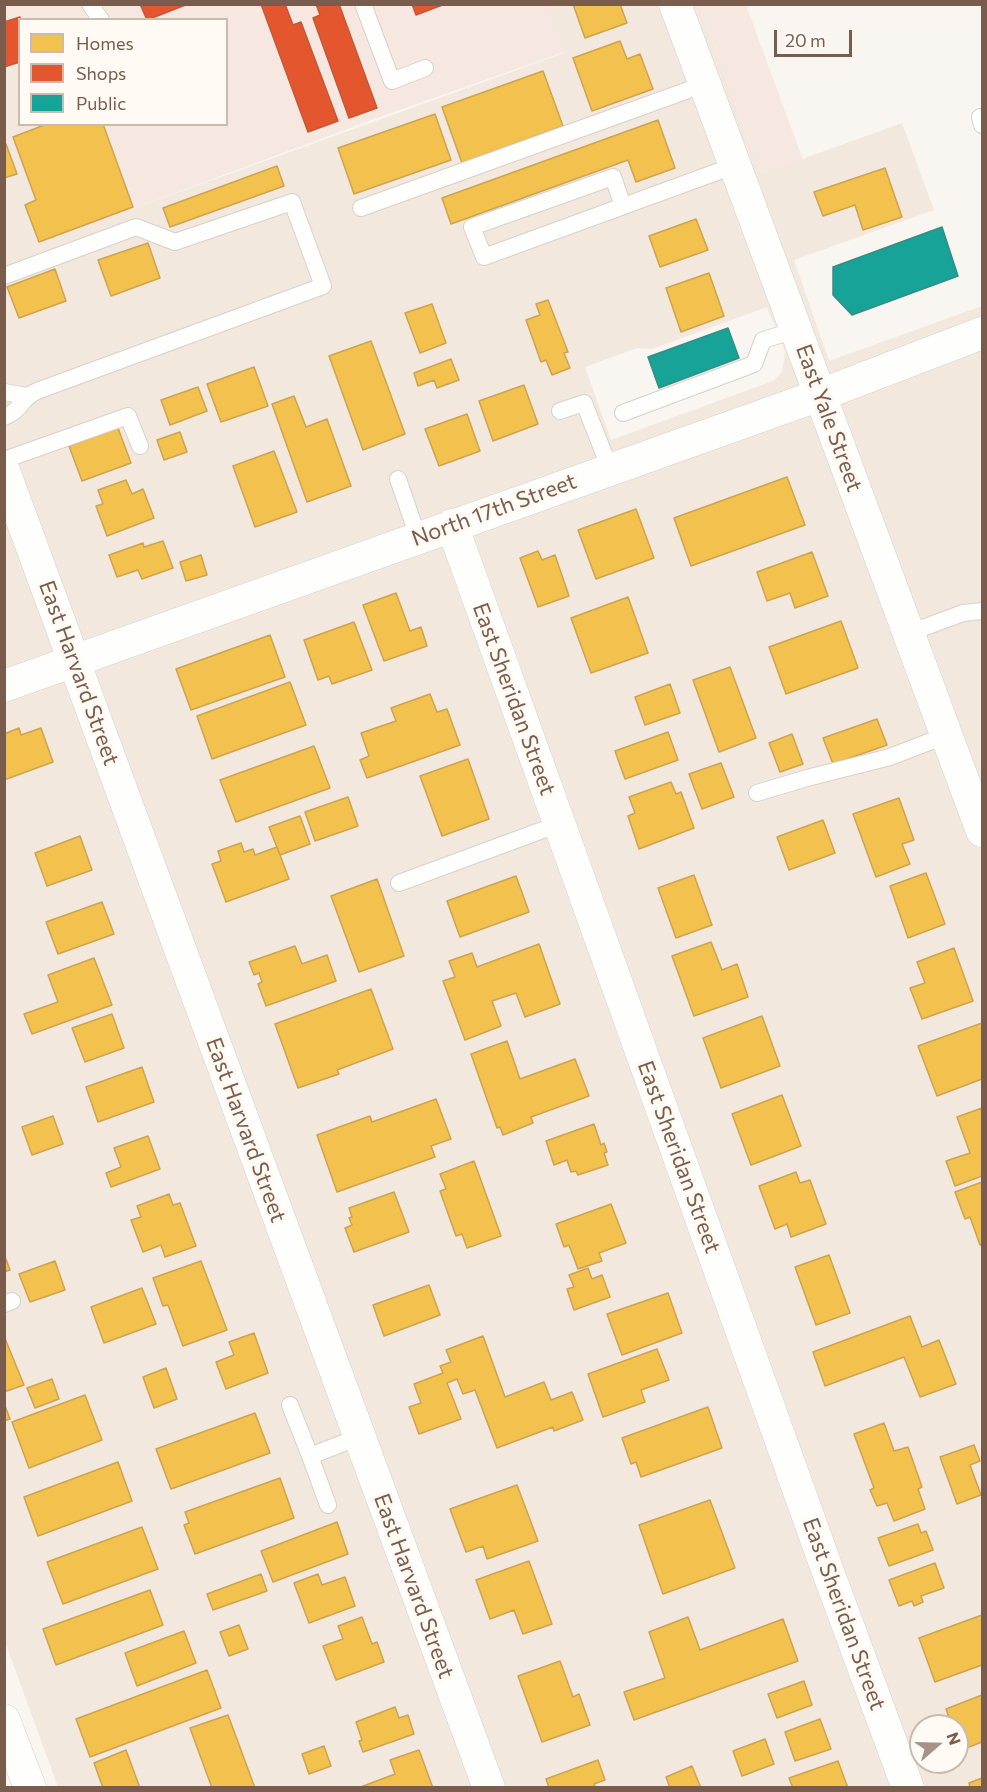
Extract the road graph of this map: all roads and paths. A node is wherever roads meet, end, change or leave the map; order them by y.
1 (90, 4) edge
2 (363, 4) edge
3 (675, 4) edge
4 (100, 18) edge
5 (425, 68) dead end
6 (705, 84) junction
7 (736, 165) junction
8 (623, 206) junction
9 (362, 208) dead end
10 (4, 276) edge
11 (796, 330) junction
12 (982, 333) edge
13 (4, 392) edge
14 (820, 394) junction
15 (27, 396) junction
16 (560, 411) dead end
17 (623, 413) dead end
18 (4, 417) edge
19 (140, 446) dead end
20 (4, 460) edge
21 (610, 469) junction
22 (398, 479) dead end
23 (8, 490) edge
24 (452, 525) junction
25 (418, 537) junction
26 (982, 611) edge
27 (909, 633) junction
28 (75, 660) junction
29 (4, 686) edge
30 (947, 735) junction
31 (757, 793) dead end
32 (559, 824) junction
33 (982, 831) edge
34 (399, 883) dead end
35 (290, 1405) dead end
36 (359, 1437) junction
37 (310, 1456) junction
38 (328, 1505) dead end
39 (4, 1720) edge
40 (30, 1788) edge
41 (489, 1788) edge
42 (908, 1788) edge

1 - 4 lane
2 - 5 lane
3 - 6 street, East Yale Street
6 - 7 street, East Yale Street
6 - 9 lane
7 - 8 lane
7 - 11 street, East Yale Street
8 - 8 lane
10 - 15 lane
11 - 14 street, East Yale Street
11 - 17 lane
12 - 14 street, North 17th Street
13 - 15 lane
14 - 21 street, North 17th Street
14 - 27 street, East Yale Street
15 - 18 lane
16 - 21 lane
19 - 20 lane
21 - 24 street, North 17th Street
22 - 25 lane
23 - 28 street, East Harvard Street
24 - 25 street, North 17th Street
24 - 32 street, East Sheridan Street
25 - 28 street, North 17th Street
26 - 27 lane
27 - 30 street, East Yale Street
28 - 29 street, North 17th Street
28 - 36 street, East Harvard Street
30 - 31 lane
30 - 33 street, East Yale Street
32 - 34 lane
32 - 42 street, East Sheridan Street
35 - 37 lane
36 - 37 lane
36 - 41 street, East Harvard Street
37 - 38 lane
39 - 40 street

